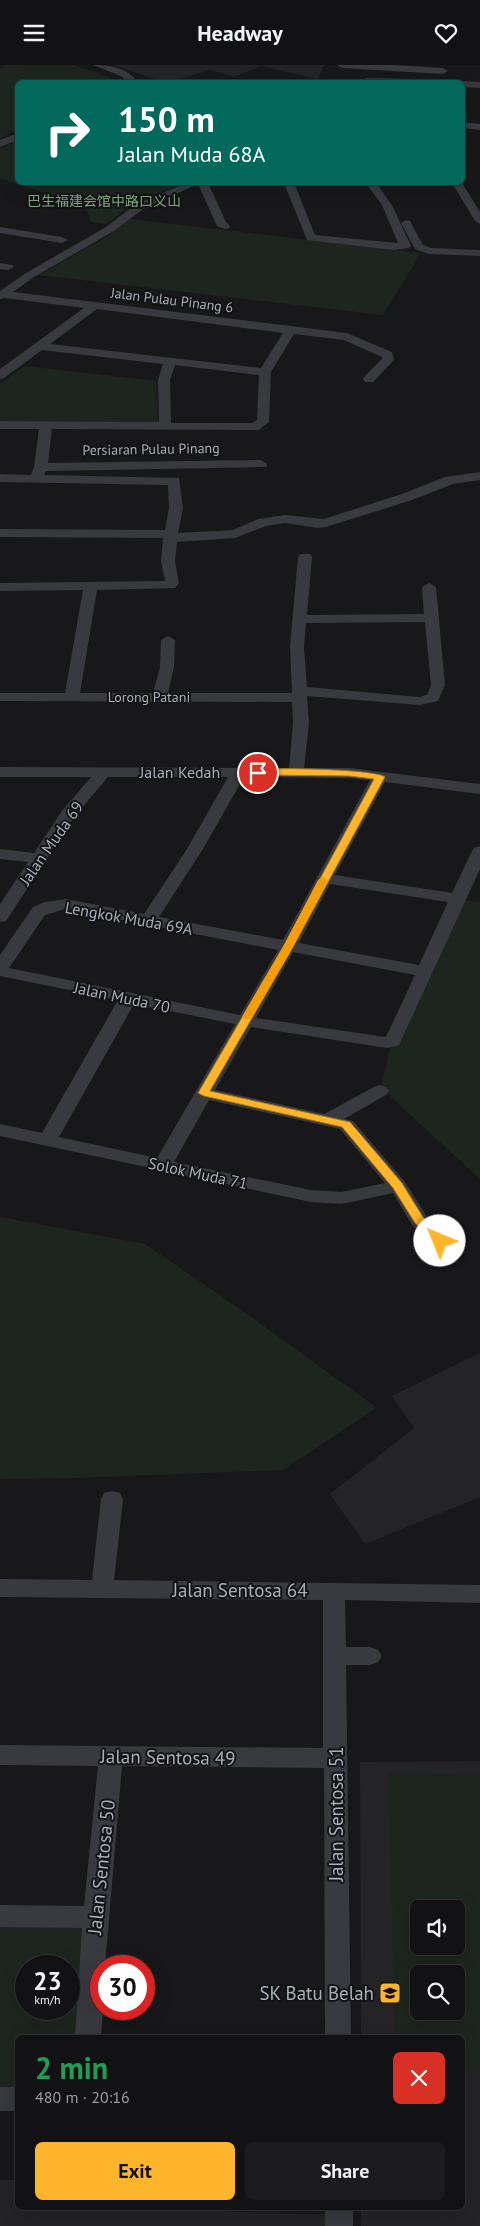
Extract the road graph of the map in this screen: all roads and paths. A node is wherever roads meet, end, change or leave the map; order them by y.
1 (98, 65) edge
2 (342, 65) edge
3 (444, 68) edge
4 (128, 80) edge
5 (440, 80) edge
6 (465, 84) edge
7 (480, 85) edge
8 (465, 125) edge
9 (480, 127) edge
10 (15, 137) edge
11 (0, 144) edge
12 (189, 185) edge
13 (205, 185) edge
14 (290, 185) edge
15 (373, 185) edge
16 (384, 185) edge
17 (458, 185) edge
18 (480, 221) edge
19 (225, 226) dead end
20 (0, 230) edge
21 (62, 240) dead end
22 (480, 253) edge
23 (1, 291) edge
24 (94, 306) junction
25 (291, 329) junction
26 (40, 346) junction
27 (170, 361) junction
28 (265, 372) junction
29 (0, 375) edge
30 (369, 379) dead end
31 (0, 425) edge
32 (46, 426) junction
33 (165, 427) junction
34 (261, 464) dead end
35 (39, 473) junction
36 (480, 476) edge
37 (0, 478) edge
38 (0, 533) edge
39 (171, 536) junction
40 (305, 557) dead end
41 (0, 587) edge
42 (91, 587) junction
43 (429, 587) dead end
44 (432, 618) junction
45 (299, 619) junction
46 (168, 640) dead end
47 (299, 694) junction
48 (0, 697) edge
49 (72, 697) junction
50 (160, 697) junction
51 (0, 772) edge
52 (104, 772) junction
53 (239, 772) junction
54 (296, 773) junction
55 (380, 777) junction
56 (480, 789) edge
57 (480, 851) edge
58 (0, 854) edge
59 (40, 859) junction
60 (324, 878) junction
61 (459, 899) junction
62 (0, 917) edge
63 (149, 920) junction
64 (288, 947) junction
65 (0, 970) edge
66 (424, 971) junction
67 (128, 998) junction
68 (244, 1021) junction
69 (380, 1091) dead end
70 (204, 1093) junction
71 (327, 1120) junction
72 (0, 1129) edge
73 (46, 1141) junction
74 (163, 1165) junction
75 (398, 1185) junction
76 (450, 1251) dead end
77 (112, 1499) dead end
78 (0, 1588) edge
79 (102, 1589) junction
80 (334, 1591) junction
81 (480, 1594) edge
82 (336, 1656) junction
83 (370, 1656) dead end
84 (0, 1755) edge
85 (111, 1756) junction
86 (336, 1758) junction
87 (0, 1916) edge
88 (96, 1917) junction
89 (88, 2035) edge
90 (338, 2035) edge
91 (0, 2099) edge
92 (15, 2099) edge
93 (339, 2210) edge
94 (339, 2226) edge

1 - 4 street
2 - 3 street
3 - 5 street
6 - 7 street
8 - 9 street
10 - 11 street
12 - 23 street
13 - 19 street
14 - 15 street
16 - 22 street
17 - 18 street
20 - 21 street
23 - 24 street, Jalan Pulau Pinang 6
24 - 25 street, Jalan Pulau Pinang 6
24 - 26 street
25 - 28 street
25 - 30 street, Jalan Pulau Pinang 6
26 - 27 street
26 - 29 street
27 - 28 street
27 - 33 street
28 - 33 street
31 - 32 street
32 - 33 street
32 - 35 street
34 - 35 street, Persiaran Pulau Pinang
35 - 37 street, Persiaran Pulau Pinang
35 - 39 street, Persiaran Pulau Pinang
36 - 39 street
38 - 39 street
39 - 42 street
40 - 45 street
41 - 42 street
42 - 49 street
43 - 44 street
44 - 45 street
44 - 47 street, Lorong Patani
45 - 47 street
46 - 50 street
47 - 50 street, Lorong Patani
47 - 54 street
48 - 49 street, Lorong Patani
49 - 50 street, Lorong Patani
51 - 52 street, Jalan Kedah
52 - 53 street, Jalan Kedah
52 - 59 street, Jalan Muda 69
53 - 54 street, Jalan Kedah
53 - 63 street
54 - 55 street, Jalan Kedah
55 - 56 street, Jalan Kedah
55 - 60 street
57 - 61 street
58 - 59 street
59 - 62 street, Jalan Muda 69
60 - 61 street
60 - 64 street
61 - 66 street
63 - 64 street, Lengkok Muda 69A
63 - 65 street, Lengkok Muda 69A
64 - 66 street, Lengkok Muda 69A
64 - 68 street
65 - 67 street, Jalan Muda 70
66 - 68 street, Jalan Muda 70
67 - 68 street, Jalan Muda 70
67 - 73 street
68 - 70 street
69 - 71 street
70 - 71 street
70 - 74 street
71 - 75 street
72 - 73 street, Solok Muda 71
73 - 74 street, Solok Muda 71
74 - 75 street, Solok Muda 71
75 - 76 street
77 - 79 street
78 - 79 street, Jalan Sentosa 64
79 - 80 street, Jalan Sentosa 64
80 - 81 street, Jalan Sentosa 64
80 - 82 street, Jalan Sentosa 51
82 - 83 street
82 - 86 street, Jalan Sentosa 51
84 - 85 street, Jalan Sentosa 49
85 - 86 street, Jalan Sentosa 49
85 - 88 street, Jalan Sentosa 50
86 - 90 street, Jalan Sentosa 51
87 - 88 street
88 - 89 street, Jalan Sentosa 50
91 - 92 street
93 - 94 street

